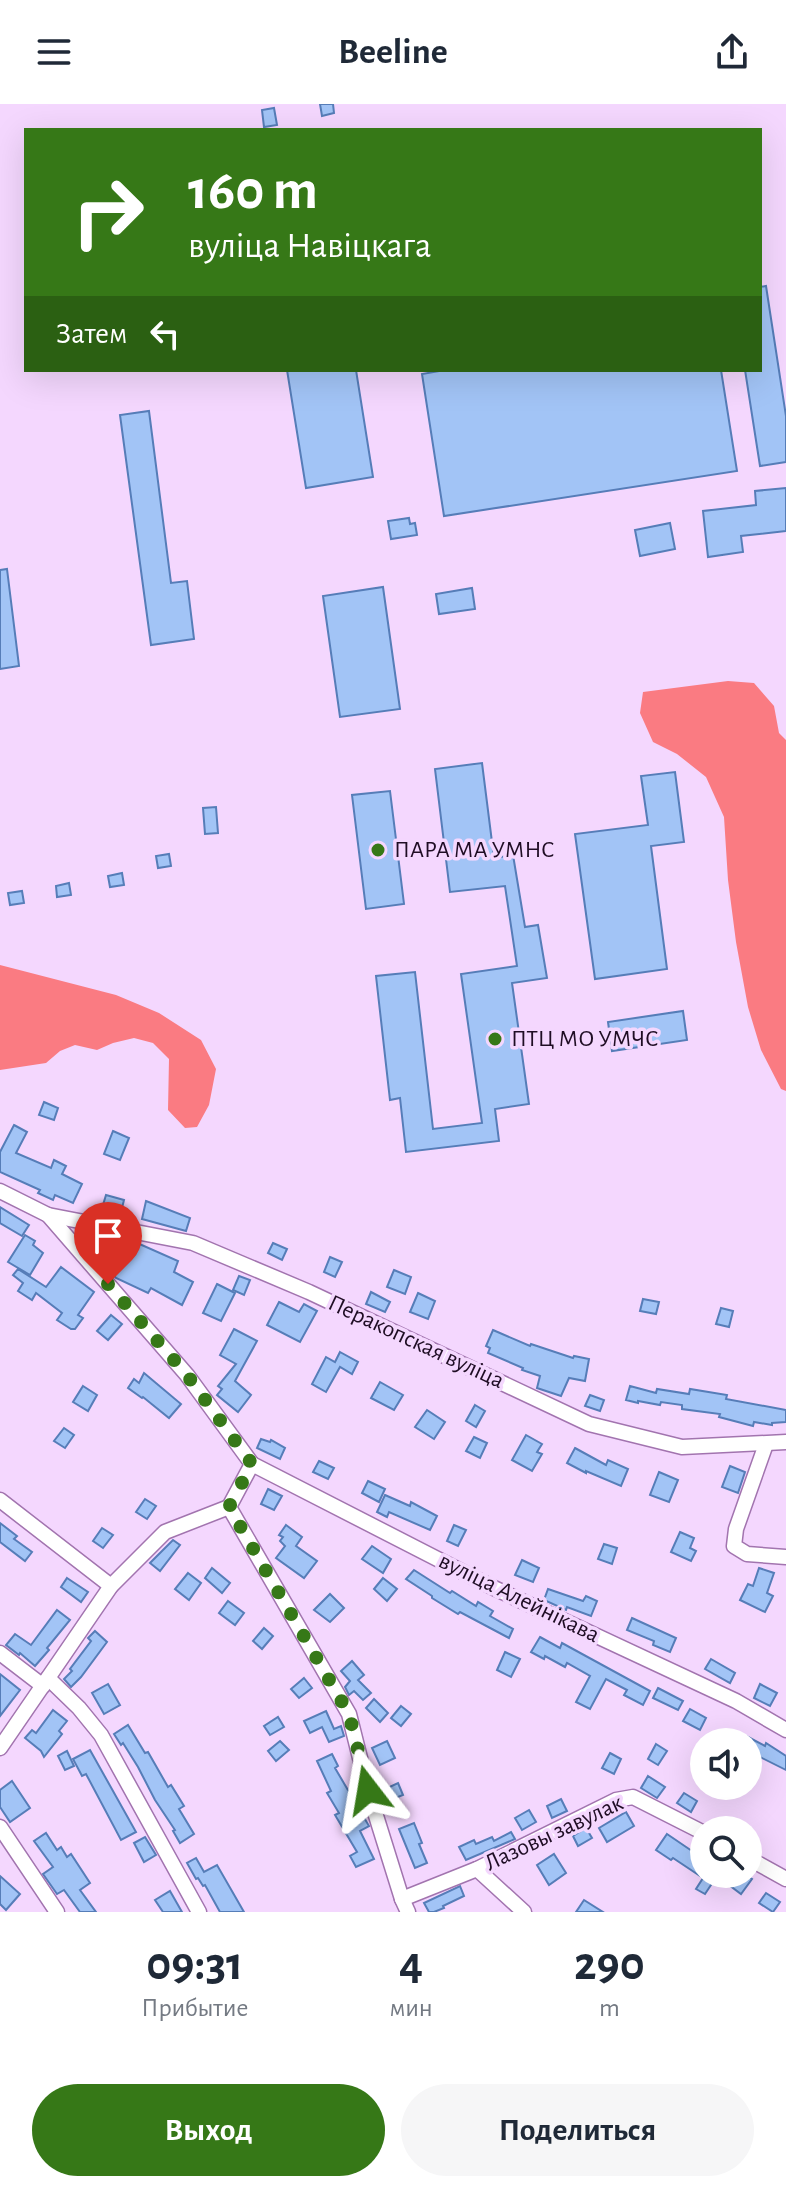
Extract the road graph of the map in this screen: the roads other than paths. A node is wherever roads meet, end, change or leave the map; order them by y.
1 (0, 1191) edge
2 (48, 1215) junction
3 (786, 1442) edge
4 (766, 1444) junction
5 (252, 1464) junction
6 (0, 1500) edge
7 (229, 1507) junction
8 (786, 1557) edge
9 (111, 1586) junction
10 (0, 1653) edge
11 (46, 1682) junction
12 (786, 1730) edge
13 (0, 1748) edge
14 (690, 1826) edge
15 (0, 1827) edge
16 (762, 1866) edge
17 (477, 1869) junction
18 (786, 1879) edge
19 (405, 1905) edge
20 (57, 1912) edge
21 (199, 1912) edge
22 (524, 1912) edge

1 - 2 street
2 - 4 street, Перакопская вуліца
2 - 5 street
3 - 4 street, Перакопская вуліца
4 - 8 street
5 - 7 street
5 - 12 street, вуліца Алейнікава
6 - 9 street
7 - 9 street
7 - 19 street
9 - 11 street
10 - 11 street
11 - 13 street
11 - 21 street
14 - 17 street, Лазовы завулак
15 - 20 street
16 - 18 street
17 - 19 street, Лазовы завулак
17 - 22 street

